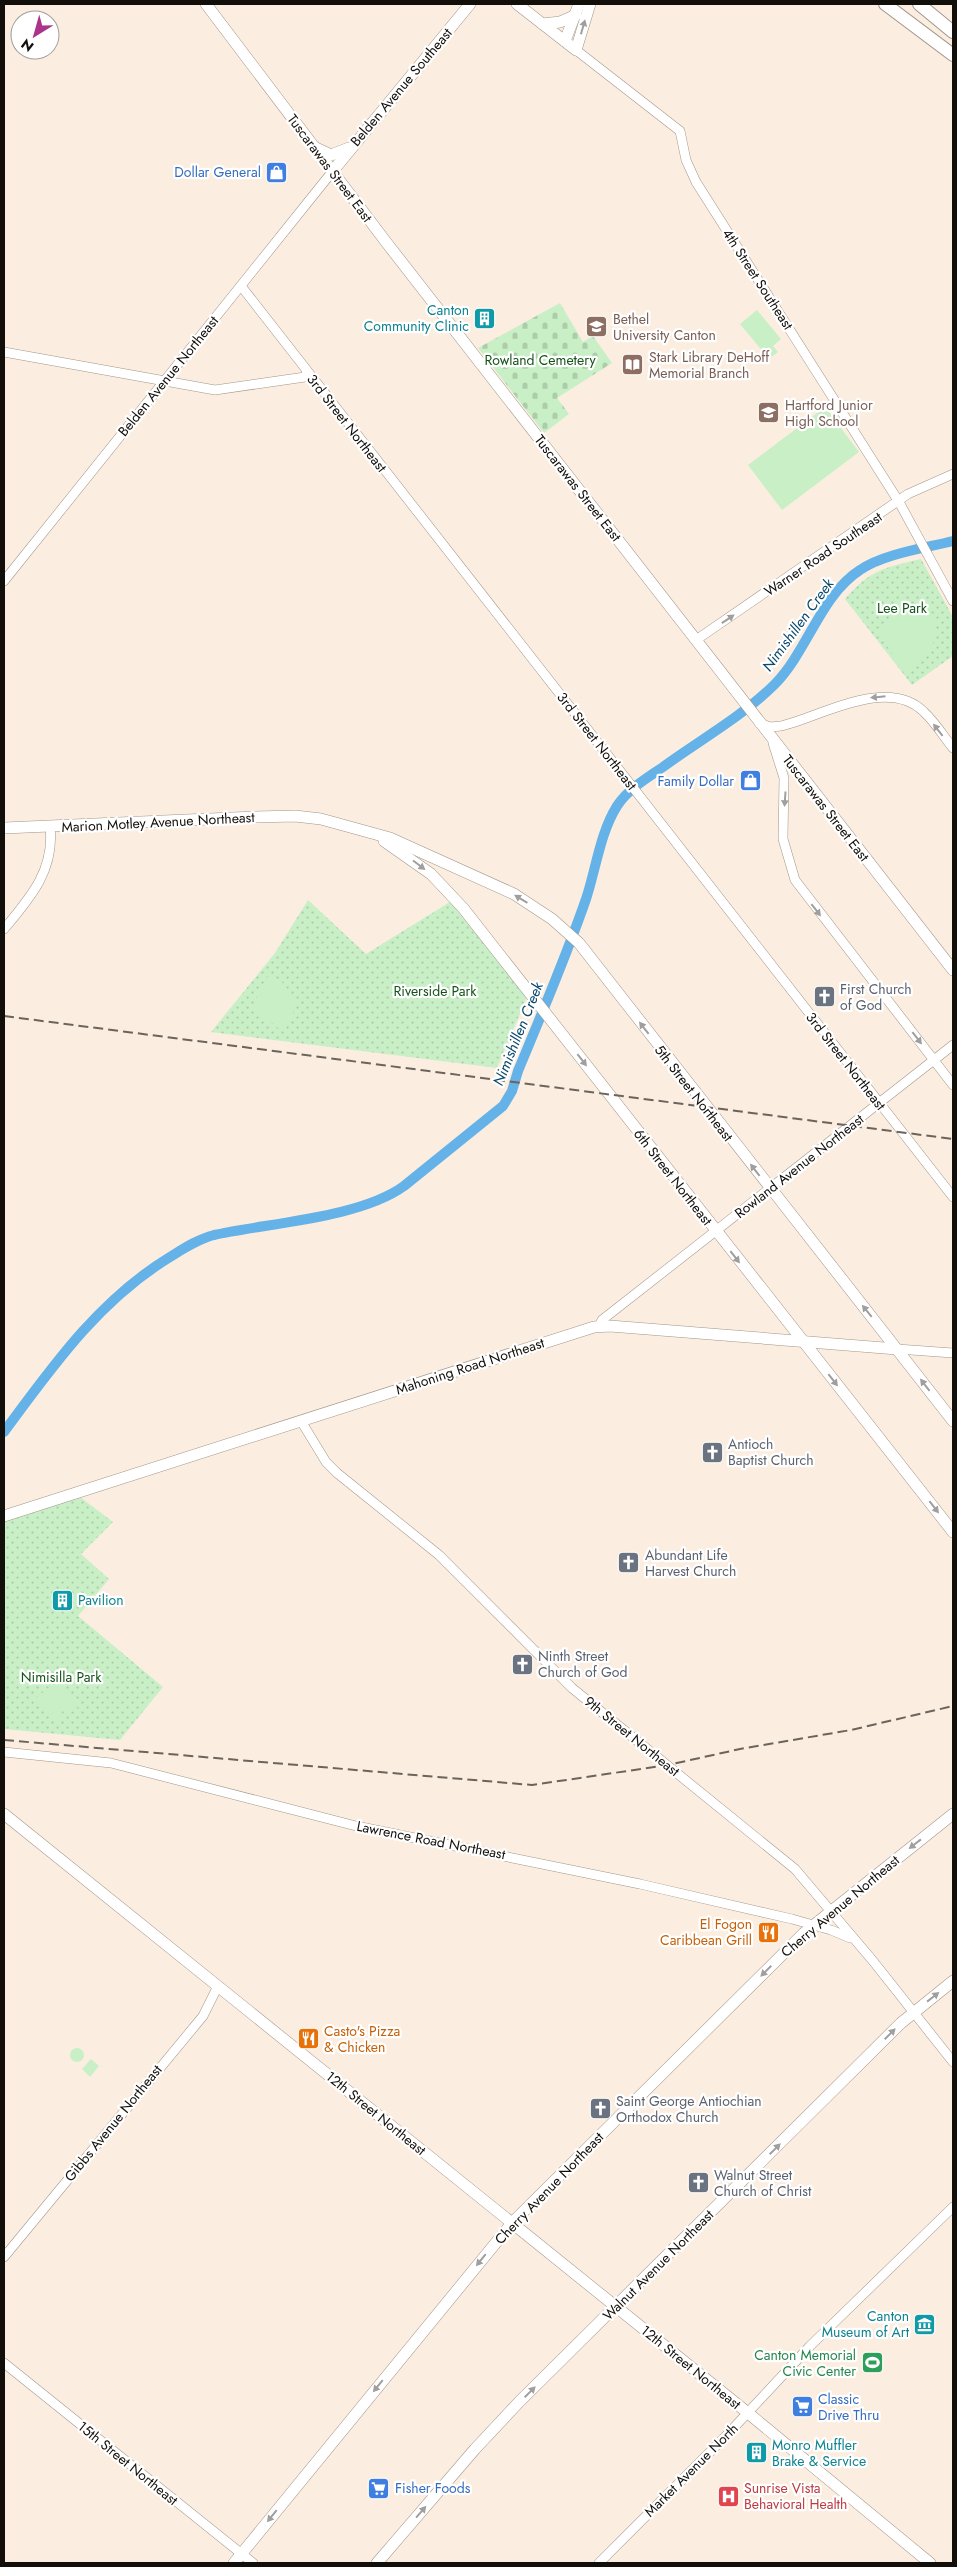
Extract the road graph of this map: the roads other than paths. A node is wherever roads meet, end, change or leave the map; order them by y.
1 (206, 4) edge
2 (470, 4) edge
3 (517, 4) edge
4 (590, 4) edge
5 (885, 4) edge
6 (898, 4) edge
7 (919, 4) edge
8 (930, 4) edge
9 (577, 9) edge
10 (543, 24) junction
11 (953, 26) edge
12 (953, 32) edge
13 (565, 41) junction
14 (953, 49) edge
15 (576, 50) junction
16 (953, 56) edge
17 (311, 144) junction
18 (350, 147) junction
19 (332, 172) junction
20 (241, 286) junction
21 (4, 352) edge
22 (307, 372) junction
23 (164, 382) junction
24 (953, 474) edge
25 (899, 502) junction
26 (4, 581) edge
27 (953, 600) edge
28 (696, 640) junction
29 (756, 718) junction
30 (770, 736) junction
31 (953, 748) edge
32 (50, 827) junction
33 (4, 828) edge
34 (379, 837) junction
35 (4, 929) edge
36 (953, 970) edge
37 (953, 1044) edge
38 (934, 1060) junction
39 (953, 1085) edge
40 (879, 1103) junction
41 (770, 1188) junction
42 (953, 1197) edge
43 (716, 1231) junction
44 (599, 1326) junction
45 (803, 1342) junction
46 (897, 1349) junction
47 (953, 1353) edge
48 (301, 1421) junction
49 (953, 1421) edge
50 (4, 1516) edge
51 (953, 1532) edge
52 (4, 1752) edge
53 (4, 1814) edge
54 (953, 1814) edge
55 (830, 1912) junction
56 (814, 1925) junction
57 (856, 1941) junction
58 (953, 1981) edge
59 (218, 1986) junction
60 (913, 2012) junction
61 (953, 2062) edge
62 (953, 2207) edge
63 (512, 2223) junction
64 (4, 2257) edge
65 (615, 2306) junction
66 (4, 2363) edge
67 (748, 2413) junction
68 (237, 2559) edge
69 (253, 2563) edge
70 (377, 2563) edge
71 (598, 2563) edge
72 (930, 2563) edge

1 - 17 main road, Tuscarawas Street East
2 - 18 main road, Belden Avenue Southeast
3 - 10 main road, 4th Street Southeast
15 -> 4 main road
5 - 16 highway
6 - 14 highway
7 - 12 highway
8 - 11 highway
9 - 10 main road
9 - 13 main road
10 - 13 main road, 4th Street Southeast
13 - 15 main road, 4th Street Southeast
15 - 25 street, 4th Street Southeast
17 - 18 main road
17 - 19 main road, Tuscarawas Street East
18 - 19 main road, Belden Avenue Southeast
19 - 20 street, Belden Avenue Northeast
19 - 28 main road, Tuscarawas Street East
20 - 22 street, 3rd Street Northeast
20 - 23 street, Belden Avenue Northeast
21 - 23 street
22 - 23 street
22 - 40 street, 3rd Street Northeast
23 - 26 street, Belden Avenue Northeast
24 - 25 street, Warner Road Southeast
25 - 27 street, 4th Street Southeast
28 -> 25 street, Warner Road Southeast
28 - 29 main road, Tuscarawas Street East
29 - 30 main road, Tuscarawas Street East
31 -> 29 street
30 - 36 main road, Tuscarawas Street East
30 -> 38 street
32 - 33 main road
32 - 34 main road, Marion Motley Avenue Northeast
32 - 35 street, Marion Motley Avenue Northeast
41 -> 34 main road, 5th Street Northeast
34 -> 43 main road, 6th Street Northeast
37 - 38 street, Rowland Avenue Northeast
38 - 39 street
38 - 40 street, Rowland Avenue Northeast
40 - 41 street, Rowland Avenue Northeast
40 - 42 street, 3rd Street Northeast
41 - 43 street, Rowland Avenue Northeast
46 -> 41 main road, 5th Street Northeast
43 - 44 street, Rowland Avenue Northeast
43 -> 45 main road, 6th Street Northeast
44 - 45 main road, Mahoning Road Northeast
44 - 48 main road, Mahoning Road Northeast
45 - 46 main road, Mahoning Road Northeast
45 -> 51 main road, 6th Street Northeast
46 - 47 street, Mahoning Road Northeast
49 -> 46 main road, 5th Street Northeast
48 - 50 main road, Mahoning Road Northeast
48 - 55 street, 9th Street Northeast
52 - 56 street, Lawrence Road Northeast
53 - 59 main road, 12th Street Northeast
54 -> 55 main road, Cherry Avenue Northeast
55 - 56 main road, Cherry Avenue Northeast
55 - 57 street, 9th Street Northeast
56 - 57 street, Lawrence Road Northeast
56 -> 63 main road, Cherry Avenue Northeast
57 - 60 street, 9th Street Northeast
60 -> 58 main road, Walnut Avenue Northeast
59 - 63 main road, 12th Street Northeast
59 - 64 street, Gibbs Avenue Northeast
60 - 61 street, 9th Street Northeast
65 -> 60 main road, Walnut Avenue Northeast
62 - 67 street, Market Avenue North
63 - 65 main road, 12th Street Northeast
63 -> 68 main road, Cherry Avenue Northeast
65 - 67 main road, 12th Street Northeast
70 -> 65 main road, Walnut Avenue Northeast
66 - 68 street, 15th Street Northeast
67 - 71 street, Market Avenue North
67 - 72 main road, 12th Street Northeast
68 - 69 street, 15th Street Northeast

